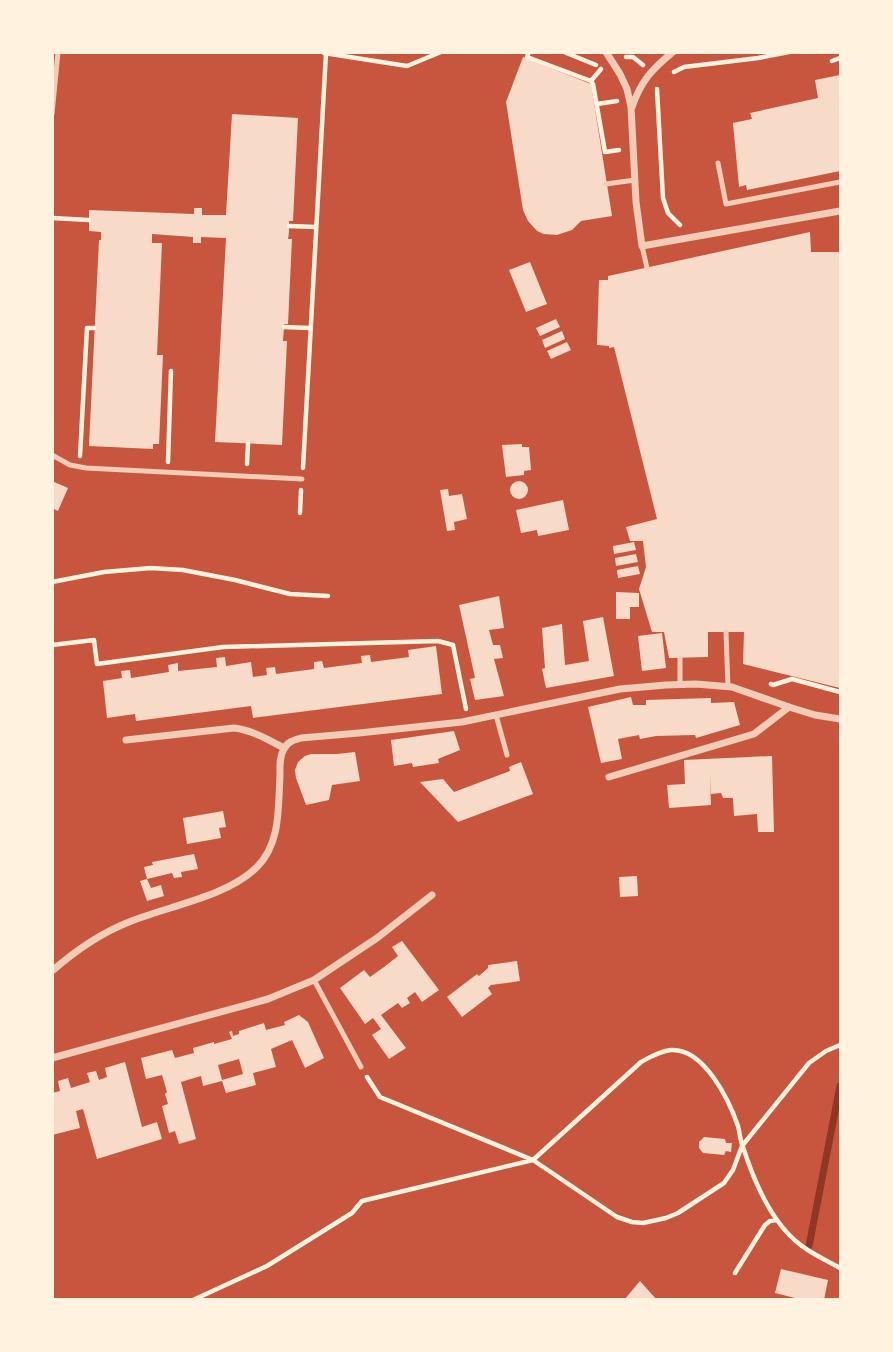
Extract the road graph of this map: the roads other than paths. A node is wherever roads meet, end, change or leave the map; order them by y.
1 (58, 52) edge
2 (606, 52) edge
3 (673, 52) edge
4 (631, 107) junction
5 (52, 114) edge
6 (718, 163) dead end
7 (635, 180) junction
8 (841, 182) edge
9 (607, 184) dead end
10 (841, 211) edge
11 (642, 246) junction
12 (647, 268) dead end
13 (52, 455) edge
14 (302, 479) road end
15 (726, 632) dead end
16 (680, 658) dead end
17 (680, 684) junction
18 (729, 687) junction
19 (789, 708) junction
20 (496, 715) junction
21 (841, 719) edge
22 (126, 740) dead end
23 (285, 748) junction
24 (507, 755) dead end
25 (610, 777) dead end
26 (432, 895) dead end
27 (52, 971) edge
28 (314, 980) junction
29 (52, 1058) edge
30 (361, 1067) road end

1 - 5 lane
2 - 4 street
3 - 4 street
4 - 7 street
6 - 8 lane
7 - 9 lane
7 - 11 street
10 - 11 street
11 - 12 lane
13 - 14 lane
15 - 18 lane
16 - 17 lane
17 - 18 street
17 - 20 street
18 - 19 street
19 - 21 street
19 - 25 street
20 - 23 street
20 - 24 lane
22 - 23 street
23 - 27 street
26 - 28 street
28 - 29 street
28 - 30 lane

